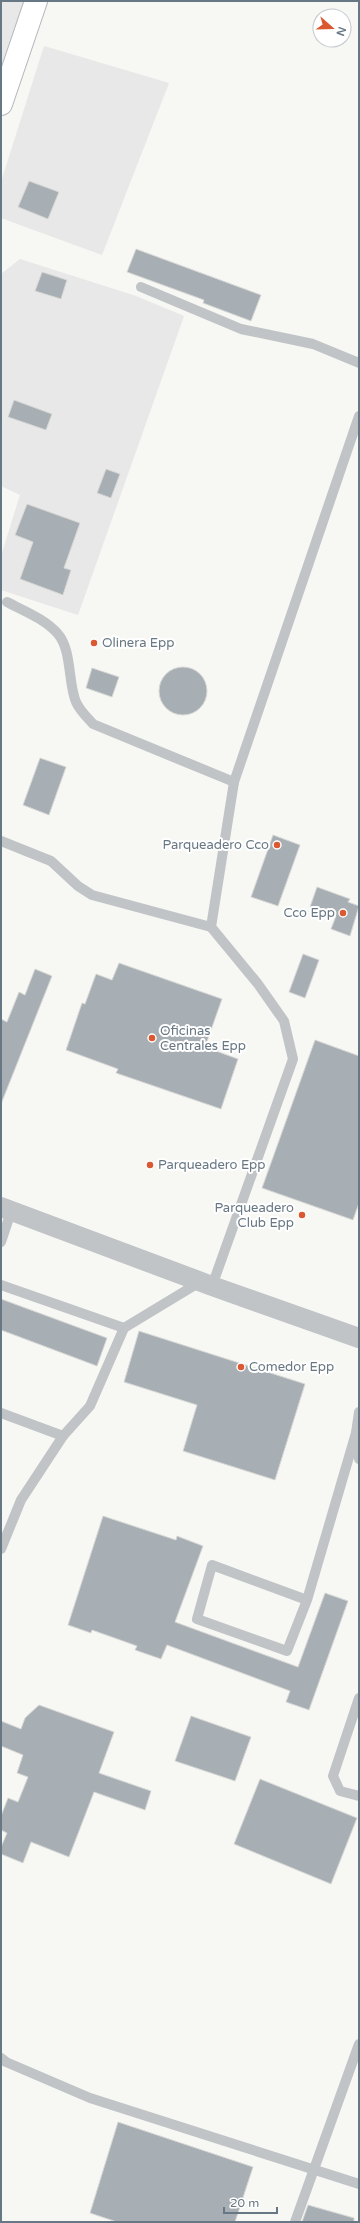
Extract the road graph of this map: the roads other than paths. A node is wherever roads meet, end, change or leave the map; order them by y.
1 (36, 1) edge
2 (1, 104) edge
3 (141, 287) dead end
4 (359, 363) edge
5 (359, 416) edge
6 (7, 602) dead end
7 (234, 782) junction
8 (1, 841) edge
9 (211, 927) junction
10 (6, 1210) edge
11 (1, 1242) edge
12 (206, 1284) junction
13 (1, 1285) edge
14 (124, 1328) junction
15 (359, 1338) edge
16 (359, 1412) edge
17 (1, 1413) edge
18 (356, 1433) junction
19 (63, 1436) junction
20 (359, 1459) edge
21 (1, 1549) edge
22 (307, 1600) junction
23 (359, 1698) edge
24 (359, 1796) edge
25 (359, 2044) edge
26 (1, 2058) edge
27 (312, 2169) junction
28 (359, 2184) edge
29 (295, 2222) edge

1 - 2 highway
3 - 4 lane
5 - 7 lane
6 - 7 lane
7 - 9 lane
8 - 9 lane
9 - 12 lane
10 - 11 lane
10 - 12 street
12 - 14 lane
12 - 15 street
13 - 14 lane
14 - 19 lane
16 - 18 lane
17 - 19 lane
18 - 20 lane
18 - 22 lane
19 - 21 lane
22 - 22 lane
23 - 24 lane
25 - 27 lane
26 - 27 lane
27 - 28 lane
27 - 29 lane

